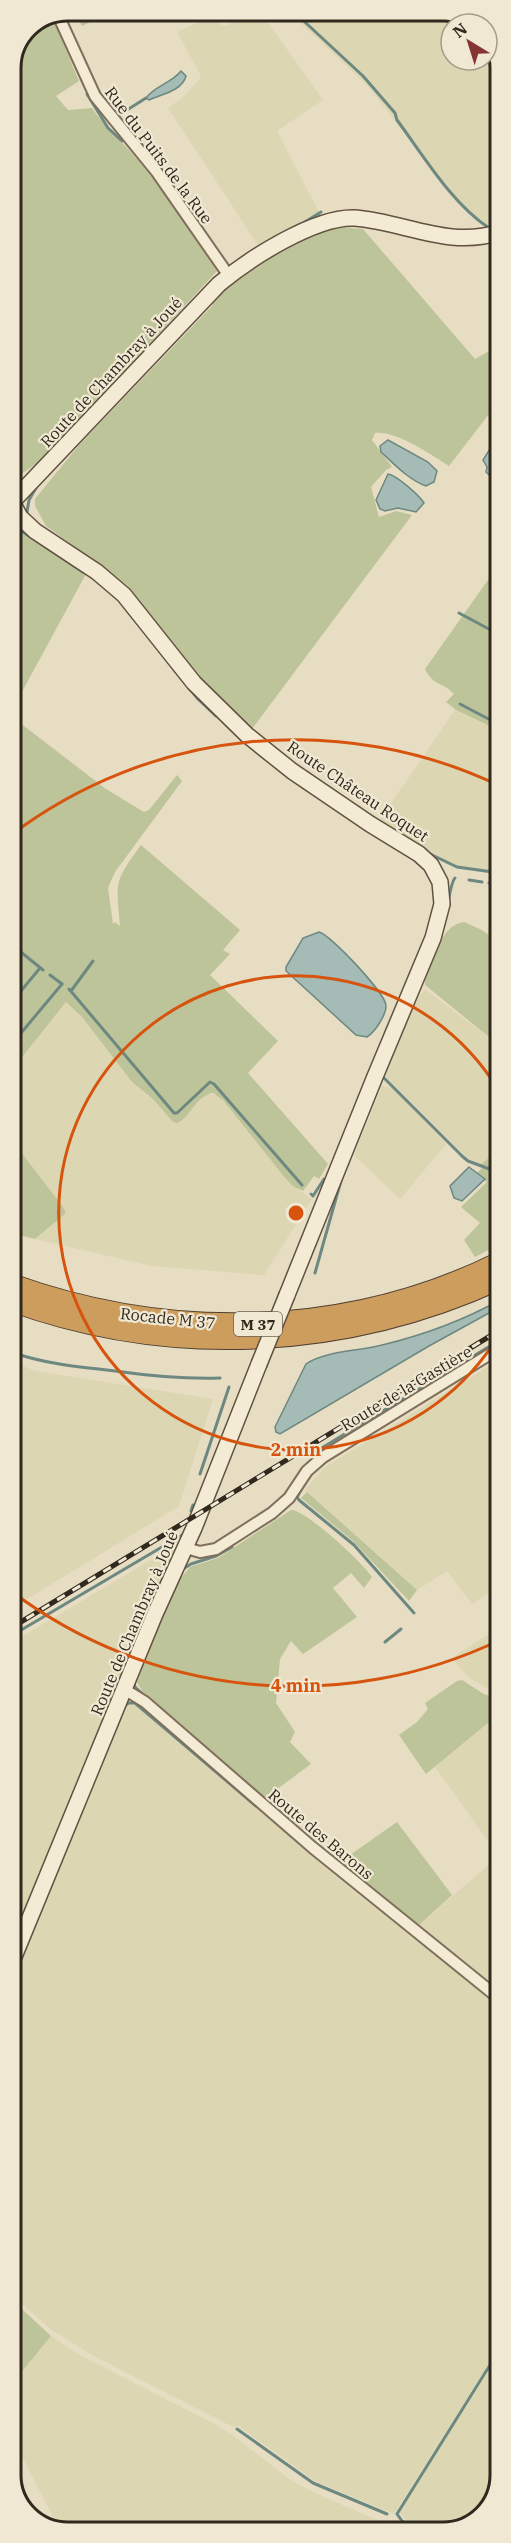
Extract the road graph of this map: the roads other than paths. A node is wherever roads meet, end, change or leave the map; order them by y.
1 (61, 22) edge
2 (490, 233) edge
3 (229, 276) junction
4 (21, 491) edge
5 (21, 518) edge
6 (490, 1266) edge
7 (490, 1283) edge
8 (21, 1287) edge
9 (287, 1295) joint
10 (21, 1303) edge
11 (490, 1354) edge
12 (186, 1548) junction
13 (124, 1689) junction
14 (21, 1940) edge
15 (490, 1991) edge

1 - 3 street, Rue du Puits de la Rue
2 - 3 street, Route de Chambray à Joué
3 - 4 street, Route de Chambray à Joué
5 - 9 street, Route Château Roquet
6 - 8 highway, Rocade M 37 / M 37
7 - 10 highway, Rocade M 37 / M 37
9 - 12 street, Route de Chambray à Joué, bridge
11 - 12 street, Route de la Gastière
12 - 13 street, Route de Chambray à Joué
13 - 14 street, Route de Chambray à Joué
13 - 15 street, Route des Barons

